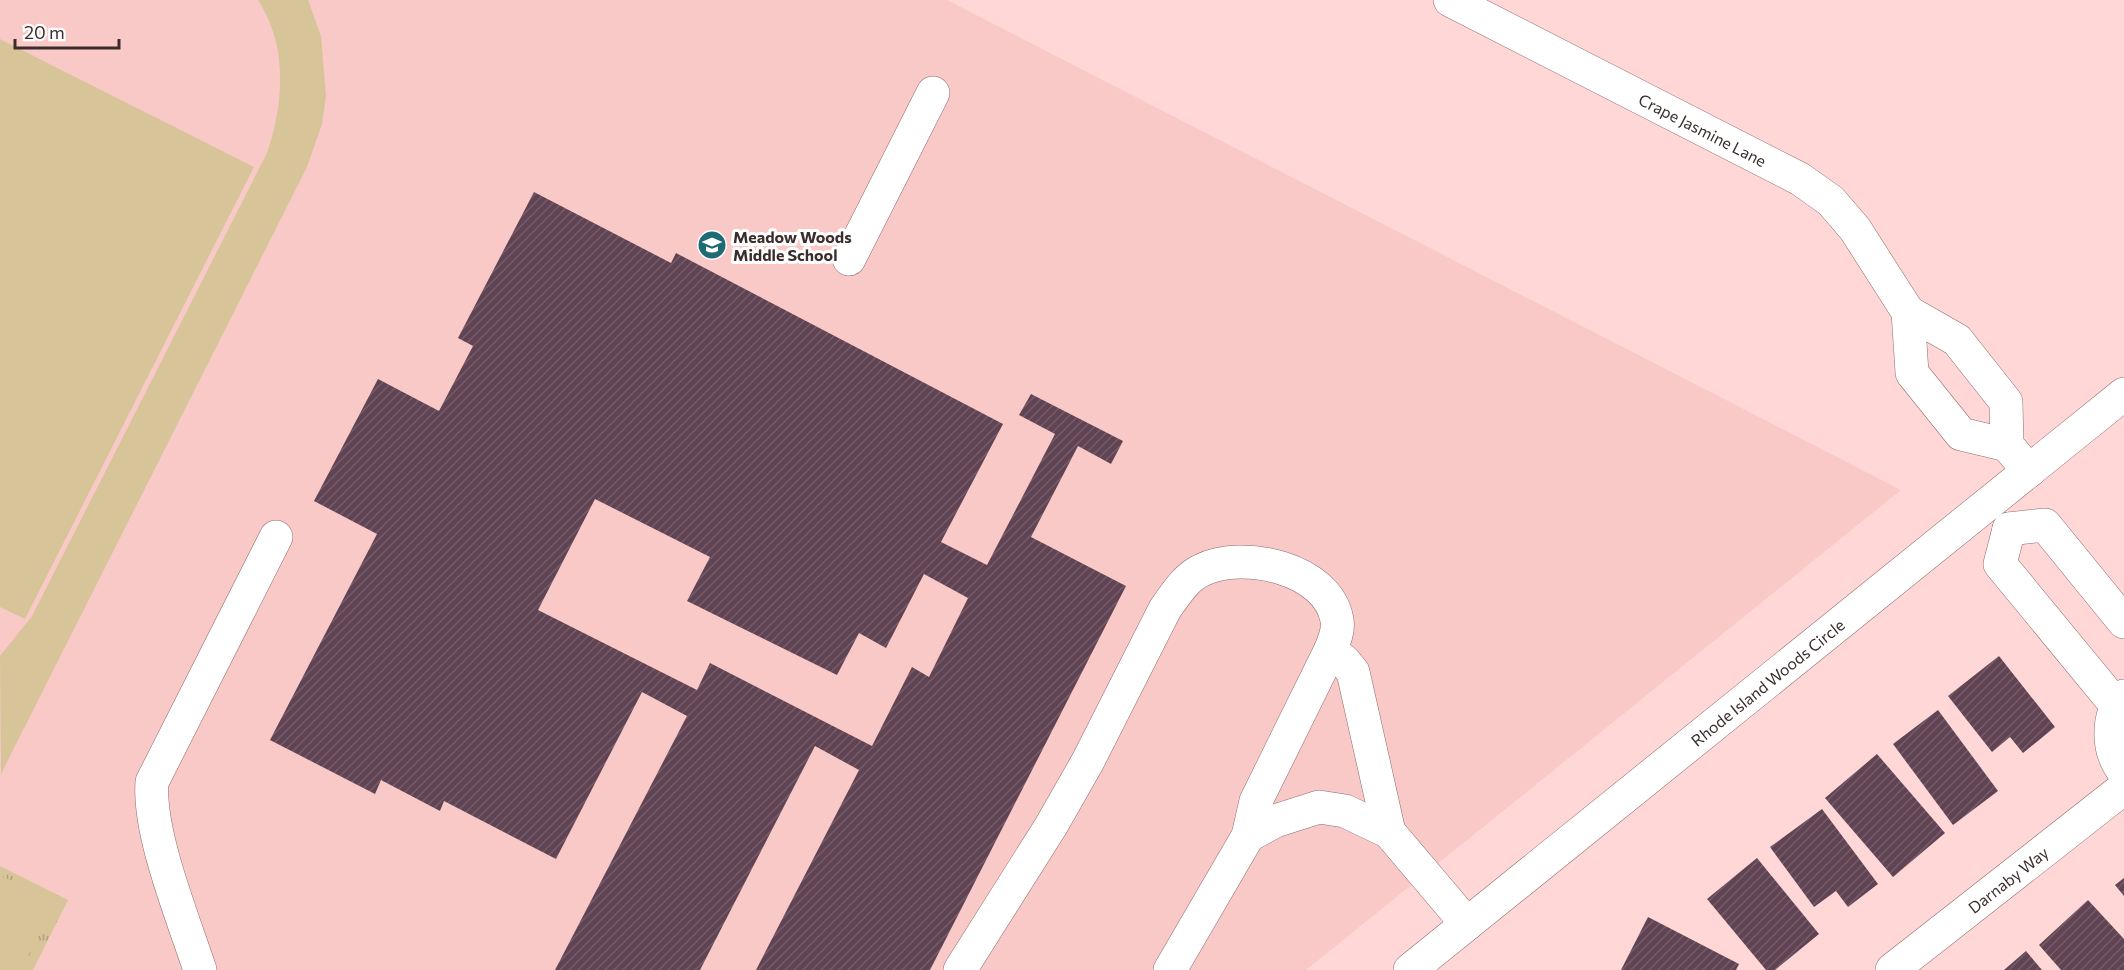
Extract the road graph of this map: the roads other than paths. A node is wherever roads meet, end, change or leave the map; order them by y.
1 (1450, 0) edge
2 (933, 93) dead end
3 (849, 259) dead end
4 (1908, 312) junction
5 (2124, 394) edge
6 (2007, 445) junction
7 (2029, 471) junction
8 (1988, 504) junction
9 (2009, 530) junction
10 (276, 537) dead end
11 (2124, 622) edge
12 (1330, 651) junction
13 (2120, 700) edge
14 (2124, 772) edge
15 (2124, 788) edge
16 (1389, 831) junction
17 (1248, 836) junction
18 (1467, 924) junction
19 (200, 970) edge
20 (960, 970) edge
21 (1170, 970) edge
22 (1410, 970) edge
23 (1892, 970) edge

1 - 4 street, Crape Jasmine Lane
2 - 3 street
4 - 6 street, Crape Jasmine Lane
4 - 6 street, Crape Jasmine Lane
5 - 7 street, Rhode Island Woods Circle
6 - 7 street
7 - 8 street, Rhode Island Woods Circle
8 - 9 street
8 - 18 street, Rhode Island Woods Circle
9 - 11 street
9 - 13 street
10 - 19 street
12 - 16 street
12 - 17 street
12 - 20 street
13 - 14 street
15 - 23 street, Darnaby Way
16 - 17 street
16 - 18 street
17 - 21 street
18 - 22 street, Rhode Island Woods Circle

